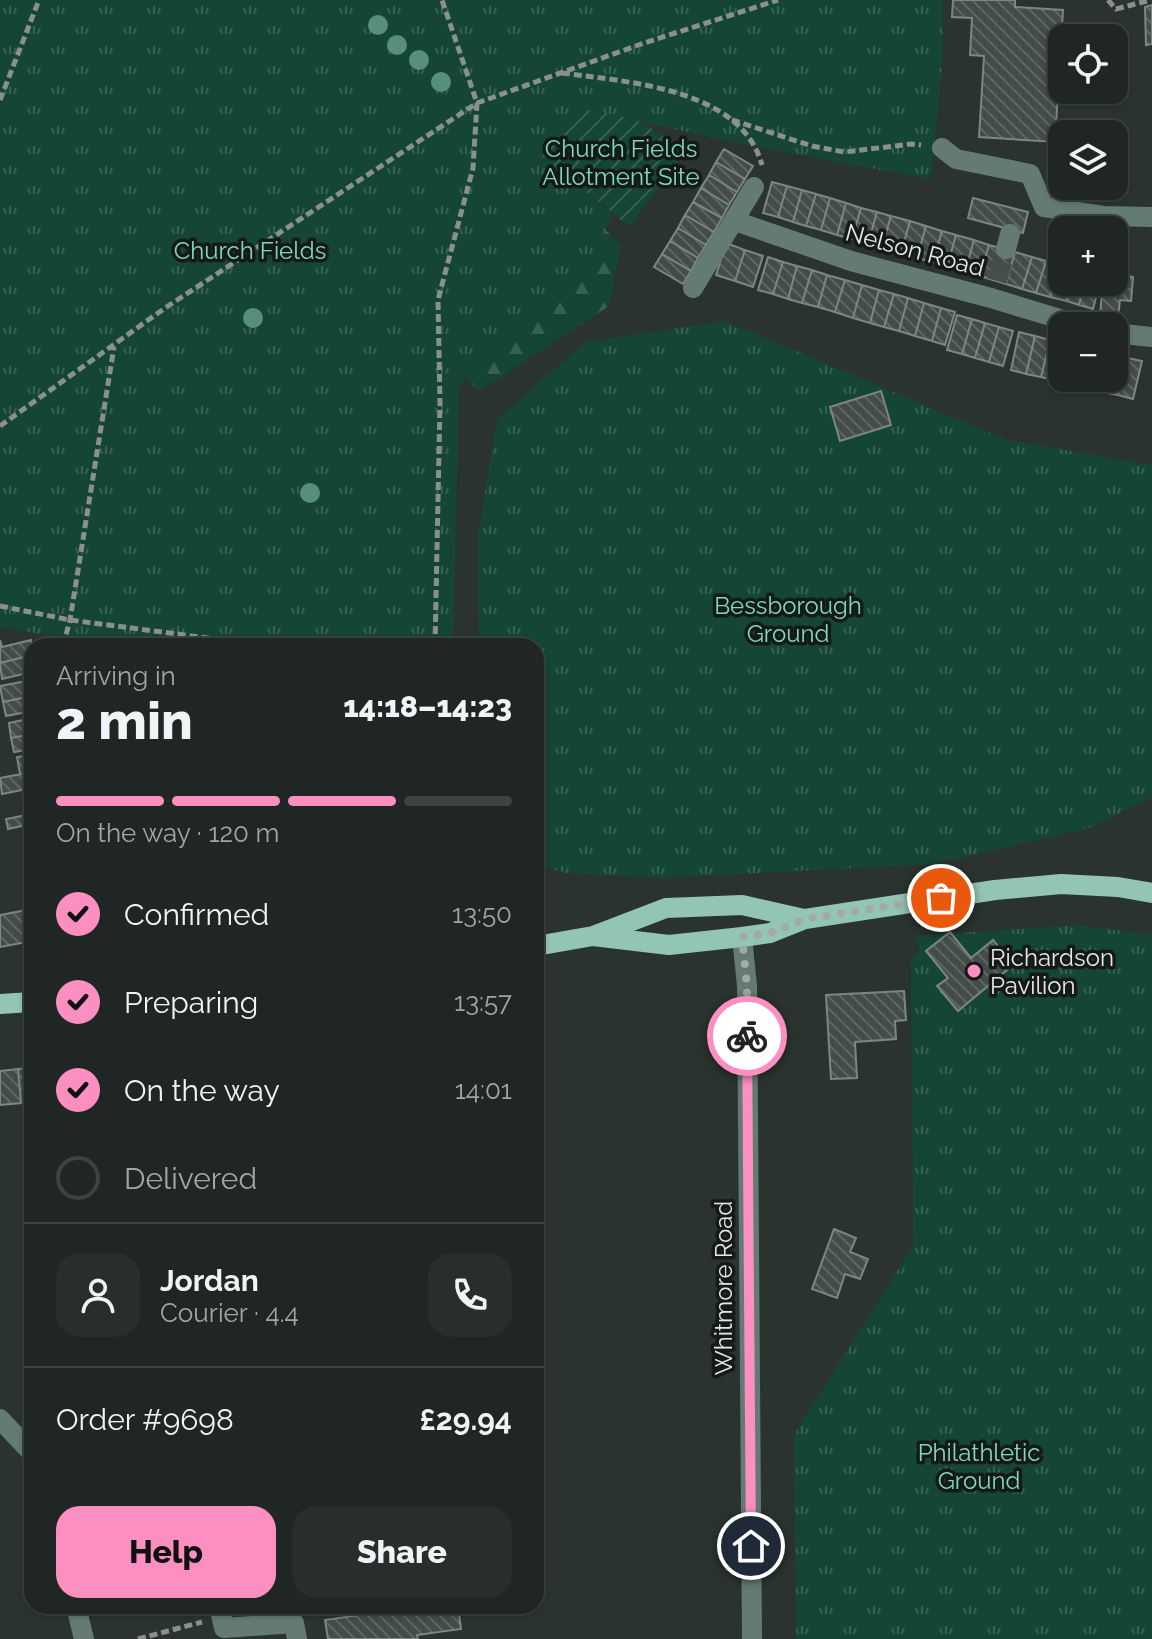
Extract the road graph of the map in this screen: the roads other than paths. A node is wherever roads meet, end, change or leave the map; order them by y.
1 (942, 148) road end
2 (754, 187) road end
3 (1152, 217) edge
4 (735, 221) junction
5 (693, 288) dead end
6 (1049, 312) edge
7 (1128, 334) edge
8 (1152, 337) edge
9 (1152, 893) edge
10 (805, 919) junction
11 (593, 936) junction
12 (742, 937) junction
13 (544, 945) edge
14 (24, 1002) edge
15 (0, 1004) edge
16 (0, 1419) edge
17 (24, 1444) edge
18 (78, 1614) edge
19 (222, 1614) edge
20 (84, 1639) edge
21 (297, 1639) edge
22 (752, 1639) edge

1 - 3 street
2 - 4 street
4 - 5 street
4 - 6 street, Nelson Road
7 - 8 street
9 - 10 main road
10 - 11 main road
10 - 12 main road
11 - 12 main road
11 - 13 main road
12 - 22 street, Whitmore Road
14 - 15 main road
16 - 17 street
18 - 20 street
19 - 21 street

